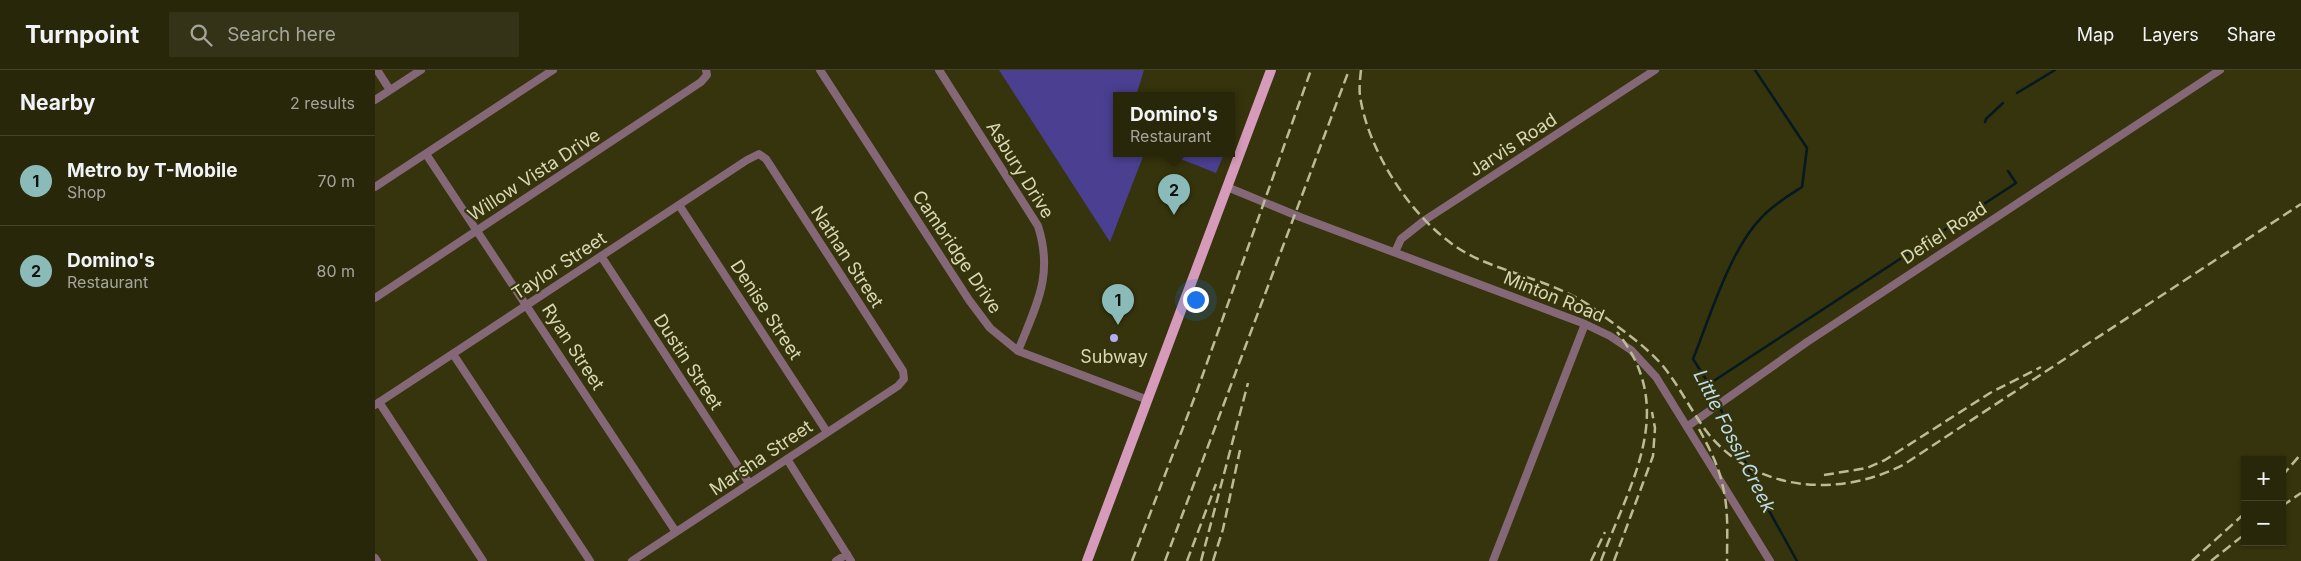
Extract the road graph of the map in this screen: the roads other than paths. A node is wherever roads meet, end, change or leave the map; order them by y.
1 (377, 70) edge
2 (421, 70) edge
3 (553, 70) edge
4 (820, 70) edge
5 (939, 70) edge
6 (1271, 70) edge
7 (1655, 70) edge
8 (2220, 70) edge
9 (707, 72) edge
10 (390, 90) junction
11 (375, 100) edge
12 (426, 154) junction
13 (759, 154) joint
14 (375, 187) edge
15 (1227, 188) junction
16 (679, 205) junction
17 (477, 231) junction
18 (1395, 252) junction
19 (601, 256) junction
20 (375, 298) edge
21 (527, 305) junction
22 (1585, 324) junction
23 (1018, 351) junction
24 (453, 354) junction
25 (904, 379) joint
26 (1147, 400) junction
27 (377, 403) edge
28 (1688, 426) junction
29 (827, 432) junction
30 (787, 459) junction
31 (749, 484) junction
32 (676, 532) junction
33 (375, 558) edge
34 (849, 558) edge
35 (377, 561) edge
36 (483, 561) edge
37 (590, 561) edge
38 (632, 561) edge
39 (836, 561) edge
40 (1087, 561) edge
41 (1493, 561) edge
42 (1770, 561) edge

1 - 10 street
2 - 10 street
3 - 12 street
4 - 23 street, Cambridge Drive
5 - 23 street, Asbury Drive
6 - 15 main road
7 - 18 street, Jarvis Road
8 - 28 street, Defiel Road
9 - 17 street, Willow Vista Drive
10 - 11 street
12 - 14 street
12 - 17 street, Ryan Street
13 - 16 street, Taylor Street
13 - 25 street, Nathan Street
15 - 18 street, Minton Road
15 - 26 main road
16 - 19 street, Taylor Street
16 - 29 street, Denise Street
17 - 20 street, Willow Vista Drive
17 - 21 street, Ryan Street
18 - 22 street, Minton Road
19 - 21 street, Taylor Street
19 - 31 street, Dustin Street
21 - 24 street, Taylor Street
21 - 32 street, Ryan Street
22 - 28 street, Minton Road
22 - 41 street
23 - 26 street, Cambridge Drive
24 - 27 street, Taylor Street
24 - 37 street
25 - 29 street, Marsha Street
26 - 40 main road
27 - 36 street
28 - 42 street, Minton Road
29 - 30 street, Marsha Street
30 - 31 street, Marsha Street
30 - 34 street
31 - 32 street, Marsha Street
32 - 38 street, Marsha Street
33 - 35 street
34 - 39 street

